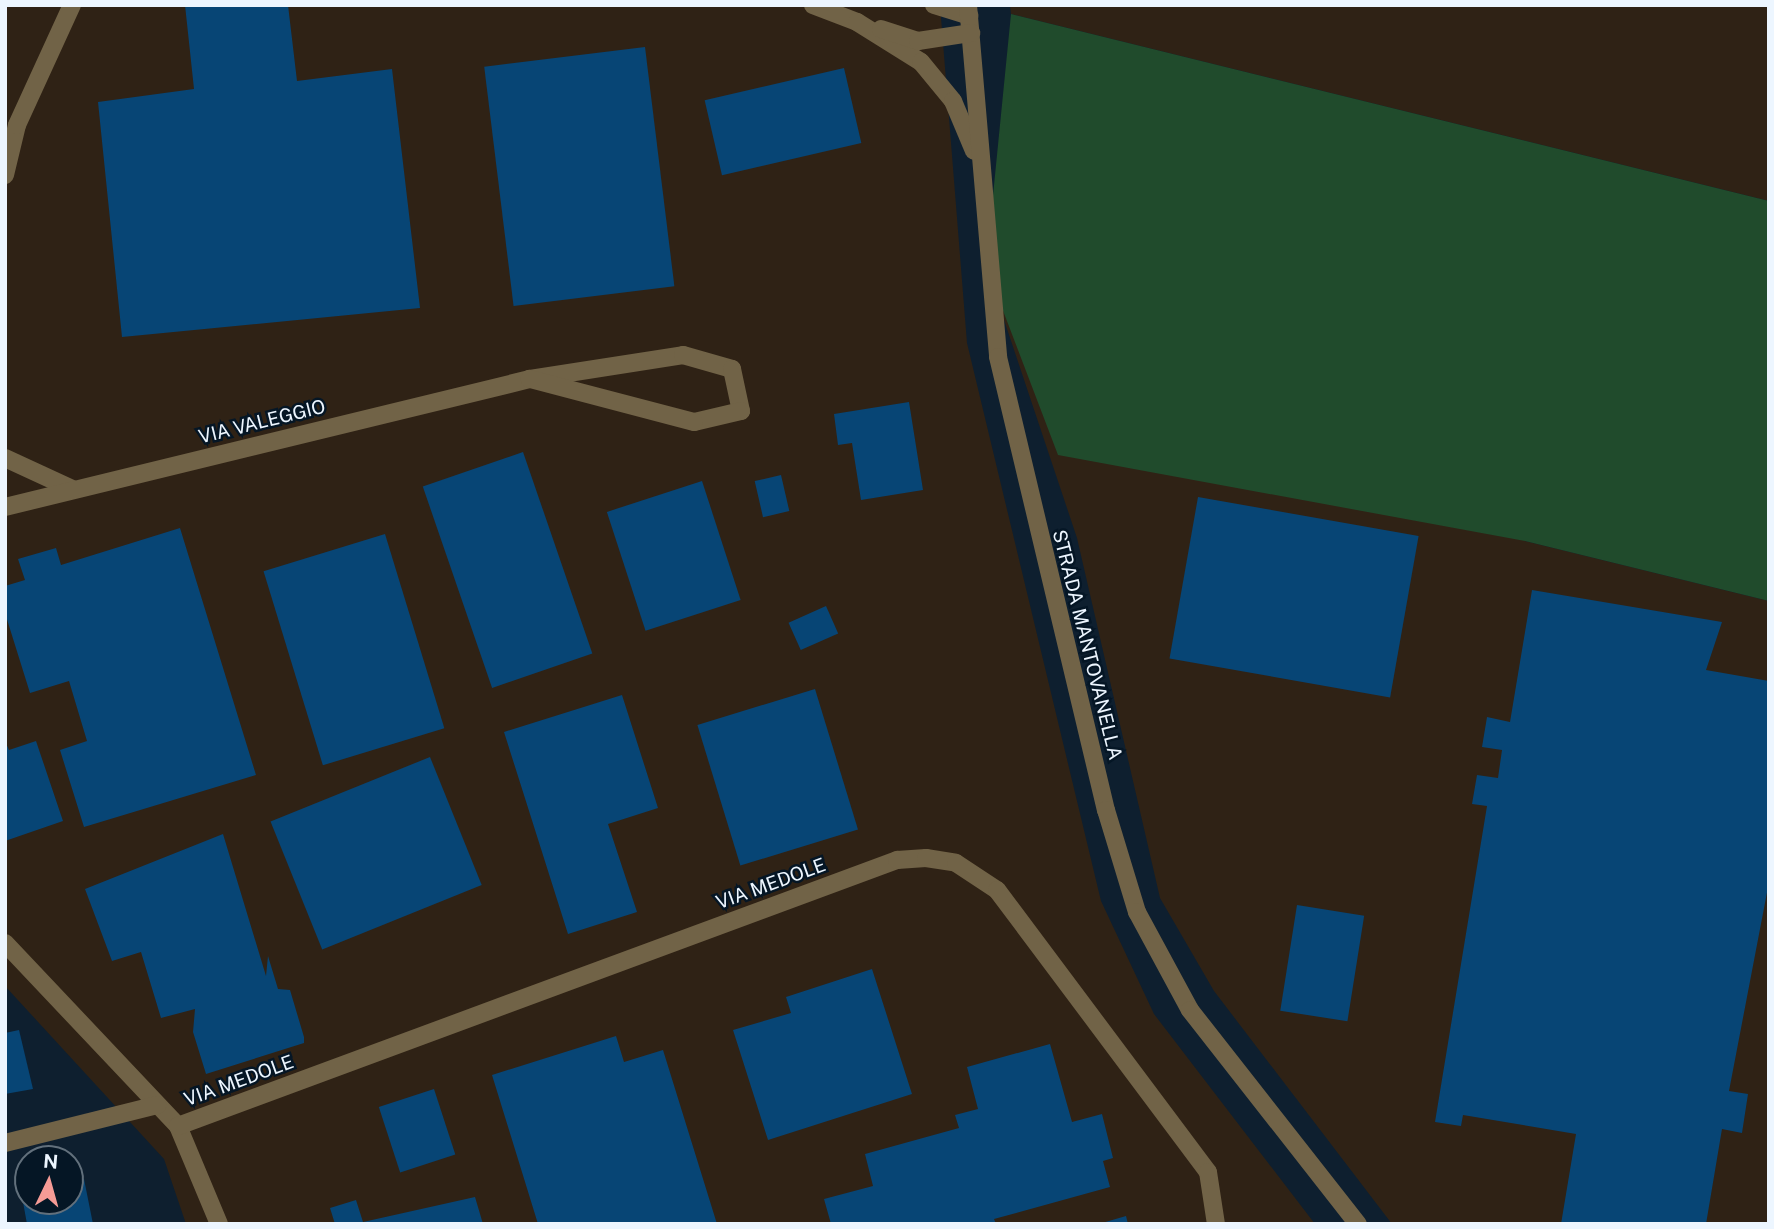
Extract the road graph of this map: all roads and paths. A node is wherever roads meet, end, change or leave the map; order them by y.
1 (72, 5) edge
2 (813, 5) edge
3 (934, 5) edge
4 (970, 18) edge
5 (857, 22) junction
6 (979, 164) junction
7 (5, 175) edge
8 (530, 379) junction
9 (5, 458) edge
10 (72, 489) junction
11 (5, 507) edge
12 (5, 943) edge
13 (157, 1105) junction
14 (178, 1126) junction
15 (5, 1143) edge
16 (219, 1224) edge
17 (1216, 1224) edge
18 (1358, 1224) edge

1 - 7 street
2 - 5 street
3 - 4 street
4 - 5 street
4 - 6 street, STRADA MANTOVANELLA
5 - 6 street
6 - 18 street, STRADA MANTOVANELLA
8 - 8 street, VIA VALEGGIO
8 - 10 street, VIA VALEGGIO
9 - 10 street
10 - 11 street, VIA VALEGGIO
12 - 13 street
13 - 14 street
13 - 15 street
14 - 16 street
14 - 17 street, VIA MEDOLE

